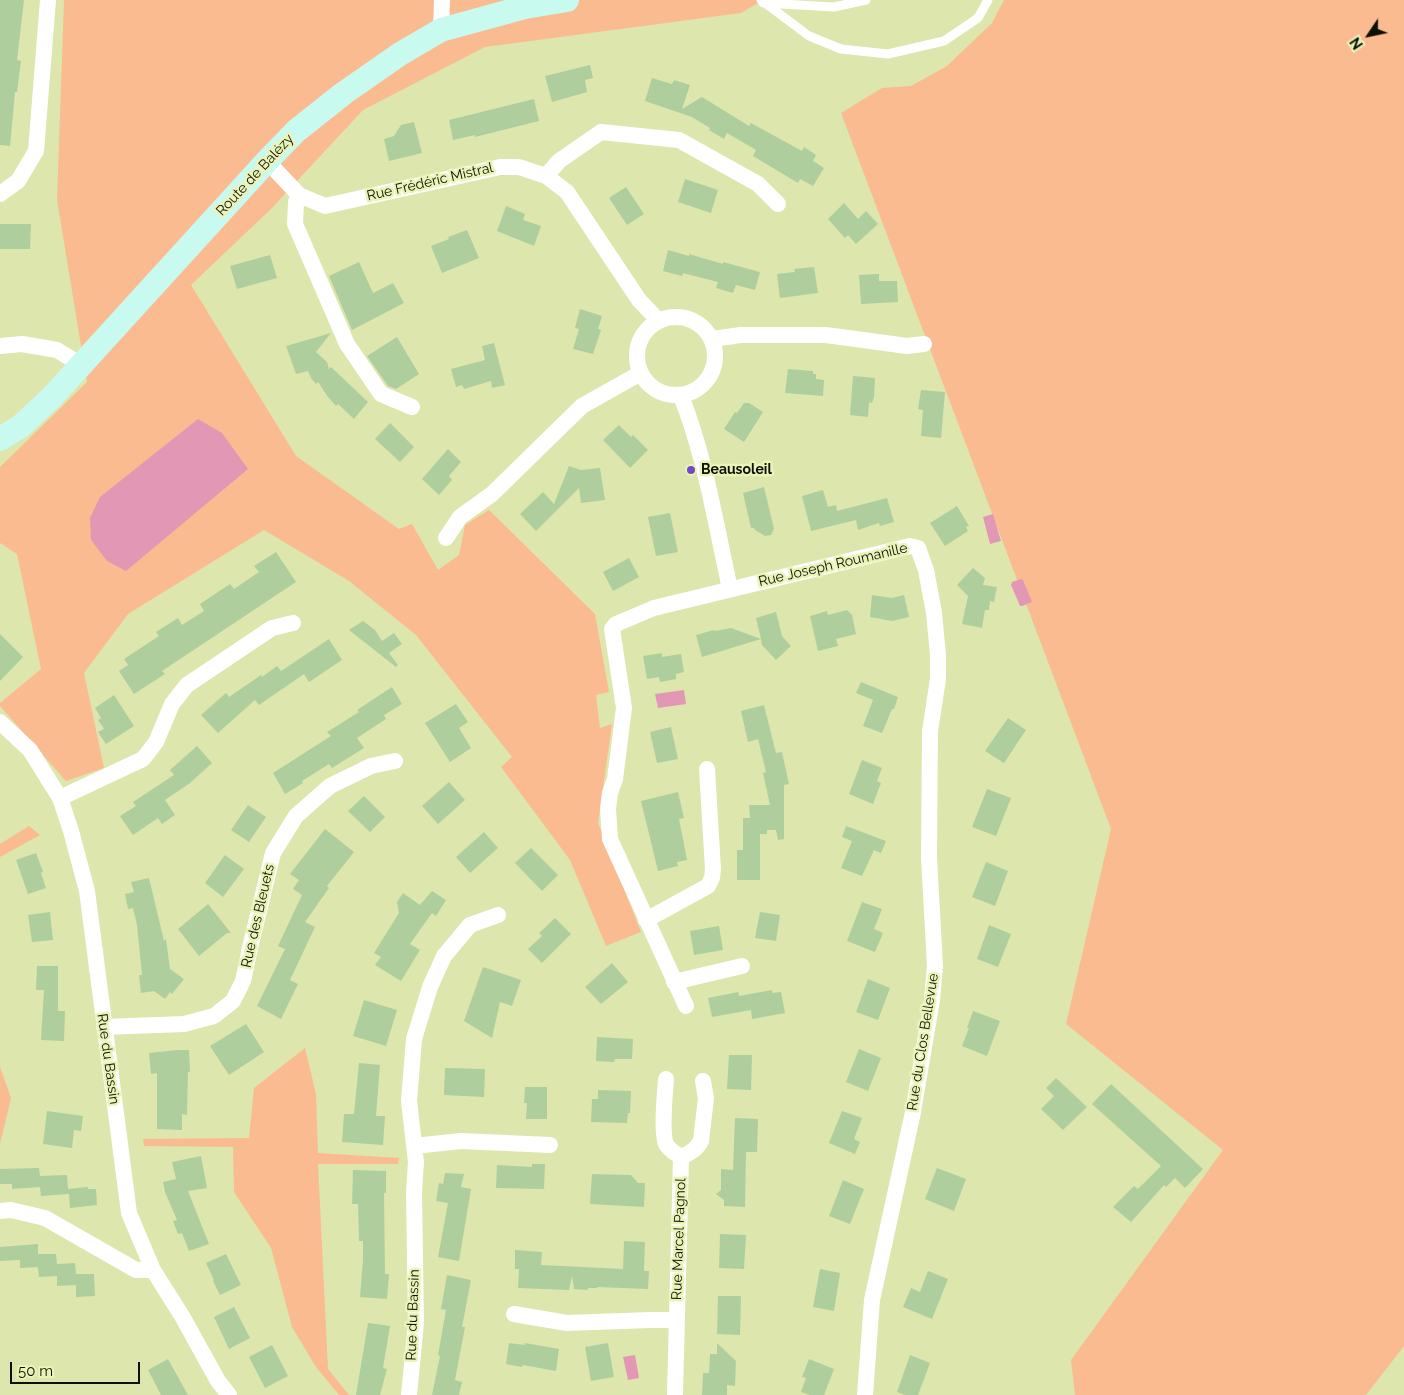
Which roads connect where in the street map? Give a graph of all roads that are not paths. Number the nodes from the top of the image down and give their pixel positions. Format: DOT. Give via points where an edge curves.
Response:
graph roads {
  1 [pos="48,0"];
  2 [pos="442,0"];
  3 [pos="567,0"];
  4 [pos="866,0"];
  5 [pos="988,0"];
  6 [pos="762,1"];
  7 [pos="441,30"];
  8 [pos="267,160"];
  9 [pos="546,176"];
  10 [pos="0,194"];
  11 [pos="299,195"];
  12 [pos="778,204"];
  13 [pos="658,320"];
  14 [pos="712,339"];
  15 [pos="924,344"];
  16 [pos="0,346"];
  17 [pos="81,366"];
  18 [pos="639,374"];
  19 [pos="682,396"];
  20 [pos="412,407"];
  21 [pos="0,439"];
  22 [pos="446,538"];
  23 [pos="730,589"];
  24 [pos="294,623"];
  25 [pos="938,655"];
  26 [pos="0,722"];
  27 [pos="396,761"];
  28 [pos="707,769"];
  29 [pos="60,798"];
  30 [pos="498,915"];
  31 [pos="646,920"];
  32 [pos="742,966"];
  33 [pos="674,982"];
  34 [pos="686,1006"];
  35 [pos="104,1027"];
  36 [pos="666,1079"];
  37 [pos="703,1081"];
  38 [pos="550,1145"];
  39 [pos="414,1146"];
  40 [pos="681,1157"];
  41 [pos="0,1211"];
  42 [pos="153,1270"];
  43 [pos="514,1314"];
  44 [pos="676,1320"];
  45 [pos="229,1395"];
  46 [pos="409,1395"];
  47 [pos="675,1395"];
  48 [pos="864,1395"];
  1 -- 10 [label="street" via="36,151 18,181"];
  2 -- 7 [label="street"];
  3 -- 7 [label="main road, Route de Balézy" via="525,7"];
  4 -- 6 [label="lane" via="834,7"];
  5 -- 6 [label="lane" via="978,18 944,41 888,54 841,48 809,36"];
  7 -- 8 [label="main road, Route de Balézy" via="344,93 296,131"];
  8 -- 11 [label="street, Rue Frédéric Mistral"];
  8 -- 17 [label="main road, Route de Balézy"];
  9 -- 11 [label="street, Rue Frédéric Mistral" via="500,166 325,206"];
  9 -- 12 [label="street" via="559,161 601,132 679,140 758,184"];
  9 -- 13 [label="street, Rue Frédéric Mistral" via="567,192 639,300"];
  11 -- 20 [label="street" via="295,224 346,344 381,394"];
  13 -- 14 [label="street" via="678,316 698,323"];
  13 -- 18 [label="street" via="642,334 635,353"];
  14 -- 15 [label="street" via="741,335 826,335 906,346"];
  14 -- 19 [label="street" via="716,357 711,375 698,389"];
  16 -- 17 [label="street" via="22,344 57,350"];
  17 -- 21 [label="main road, Route de Balézy" via="21,426"];
  18 -- 19 [label="street" via="657,392"];
  18 -- 22 [label="street" via="582,406 492,494 460,516"];
  19 -- 23 [label="street" via="704,472"];
  23 -- 25 [label="street, Rue Joseph Roumanille" via="910,546 918,548 926,570"];
  23 -- 31 [label="street, Rue Joseph Roumanille" via="654,608 616,624 612,629 624,708 608,810 610,839"];
  24 -- 29 [label="street" via="272,628 186,685 172,704 156,742 143,759"];
  25 -- 48 [label="street, Rue du Clos Bellevue" via="930,731 929,858 935,966 932,1000 872,1300"];
  26 -- 29 [label="street, Rue du Bassin" via="30,750"];
  27 -- 35 [label="street, Rue des Bleuets" via="371,766 330,786 296,816 273,853 243,981 233,1000 214,1016 184,1024"];
  28 -- 31 [label="street" via="712,878 708,886"];
  29 -- 35 [label="street, Rue du Bassin" via="87,891"];
  30 -- 39 [label="street, Rue du Bassin" via="470,925 444,956 430,987 414,1039 409,1101"];
  31 -- 33 [label="street, Rue Joseph Roumanille"];
  32 -- 33 [label="street"];
  33 -- 34 [label="street, Rue Joseph Roumanille"];
  35 -- 42 [label="street, Rue du Bassin" via="129,1213"];
  36 -- 40 [label="street" via="664,1134 670,1150"];
  37 -- 40 [label="street" via="706,1098 701,1141 692,1152"];
  38 -- 39 [label="street" via="461,1141"];
  39 -- 46 [label="street, Rue du Bassin" via="416,1323"];
  40 -- 44 [label="street, Rue Marcel Pagnol"];
  41 -- 42 [label="street" via="11,1210 45,1218 136,1270"];
  42 -- 45 [label="street, Rue du Bassin" via="218,1382"];
  43 -- 44 [label="street, Rue Marcel Pagnol" via="567,1323"];
  44 -- 47 [label="street, Rue Marcel Pagnol"];
}
